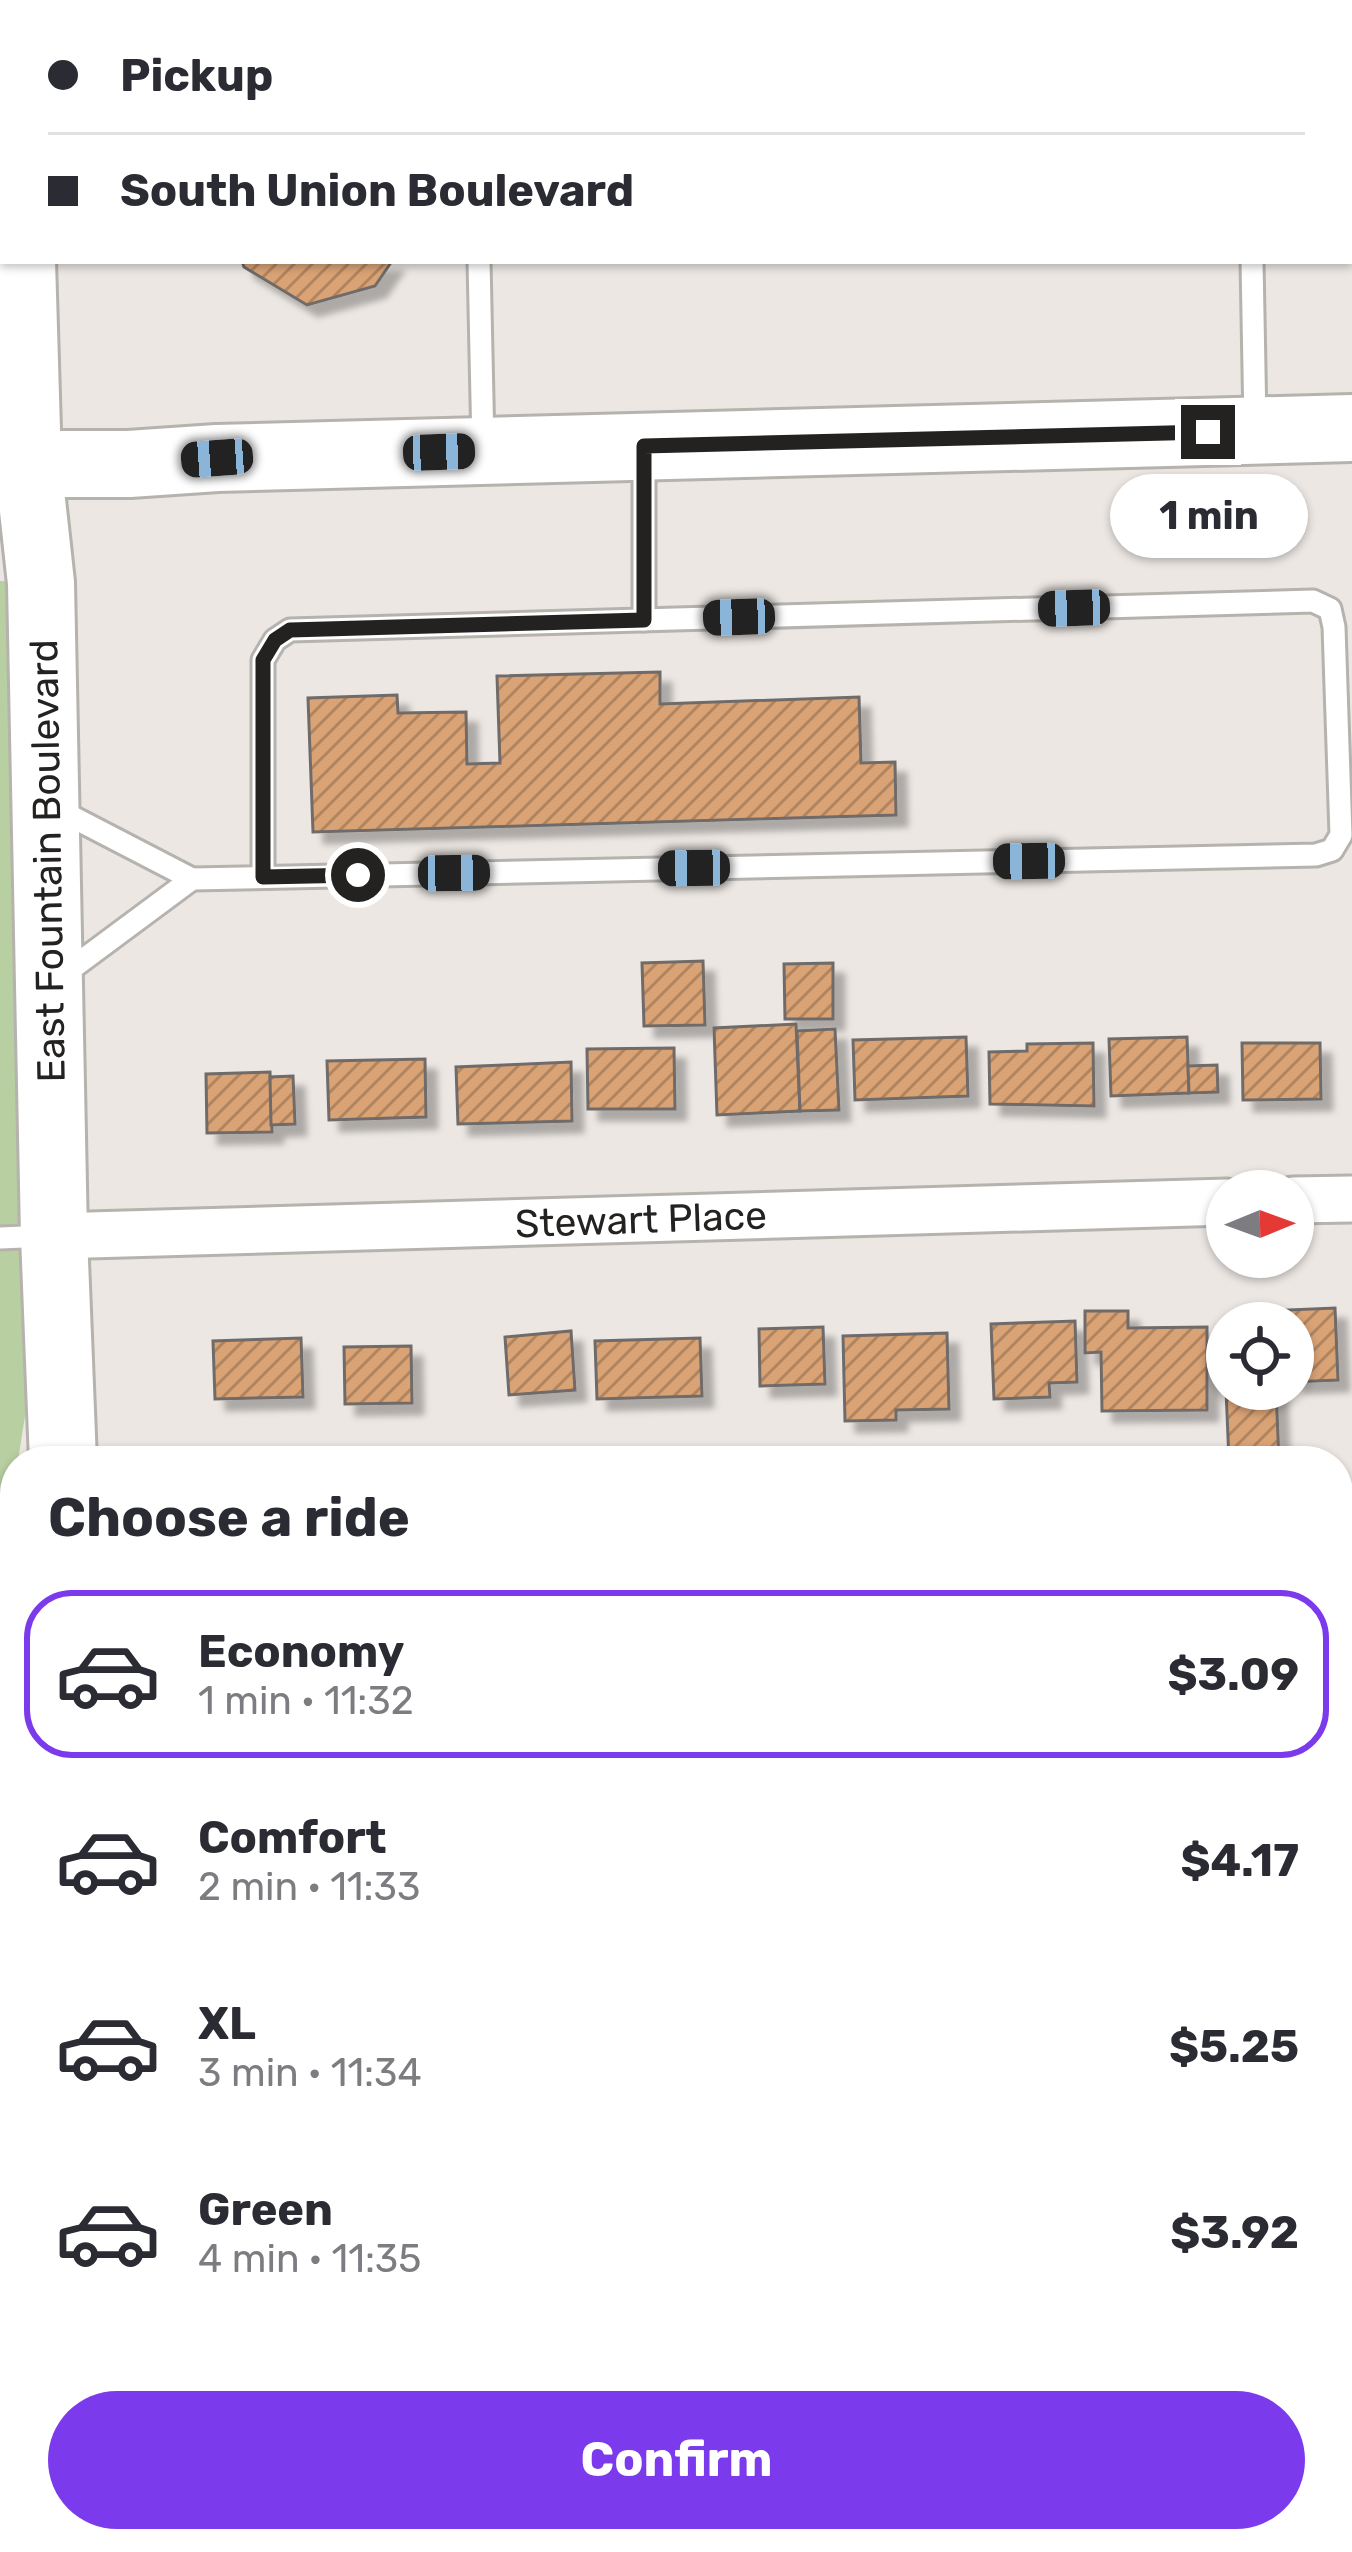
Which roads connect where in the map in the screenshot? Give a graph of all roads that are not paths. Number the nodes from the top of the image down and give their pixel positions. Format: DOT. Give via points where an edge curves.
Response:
graph roads {
  1 [pos="22,264"];
  2 [pos="479,264"];
  3 [pos="1252,264"];
  4 [pos="1352,428"];
  5 [pos="1255,430"];
  6 [pos="644,446"];
  7 [pos="483,451"];
  8 [pos="14,464"];
  9 [pos="644,620"];
  10 [pos="46,803"];
  11 [pos="263,877"];
  12 [pos="192,879"];
  13 [pos="50,984"];
  14 [pos="1352,1199"];
  15 [pos="1314,1200"];
  16 [pos="1206,1203"];
  17 [pos="27,1237"];
  18 [pos="61,1446"];
  1 -- 8 [label="main road, East Fountain Boulevard"];
  2 -- 7 [label="lane"];
  3 -- 5 [label="lane"];
  4 -- 5 [label="main road"];
  5 -- 6 [label="main road"];
  6 -- 7 [label="main road"];
  6 -- 9 [label="lane"];
  7 -- 8 [label="main road"];
  8 -- 10 [label="main road, East Fountain Boulevard" via="41,583"];
  9 -- 11 [label="lane" via="290,630 275,640 263,660"];
  9 -- 11 [label="lane" via="1313,601 1330,609 1334,628 1341,836 1316,855"];
  10 -- 12 [label="lane"];
  10 -- 13 [label="main road, East Fountain Boulevard"];
  11 -- 12 [label="lane"];
  12 -- 13 [label="lane"];
  13 -- 17 [label="main road, East Fountain Boulevard"];
  14 -- 15 [label="street"];
  16 -- 17 [label="street, Stewart Place"];
  17 -- 18 [label="main road, East Fountain Boulevard"];
}
